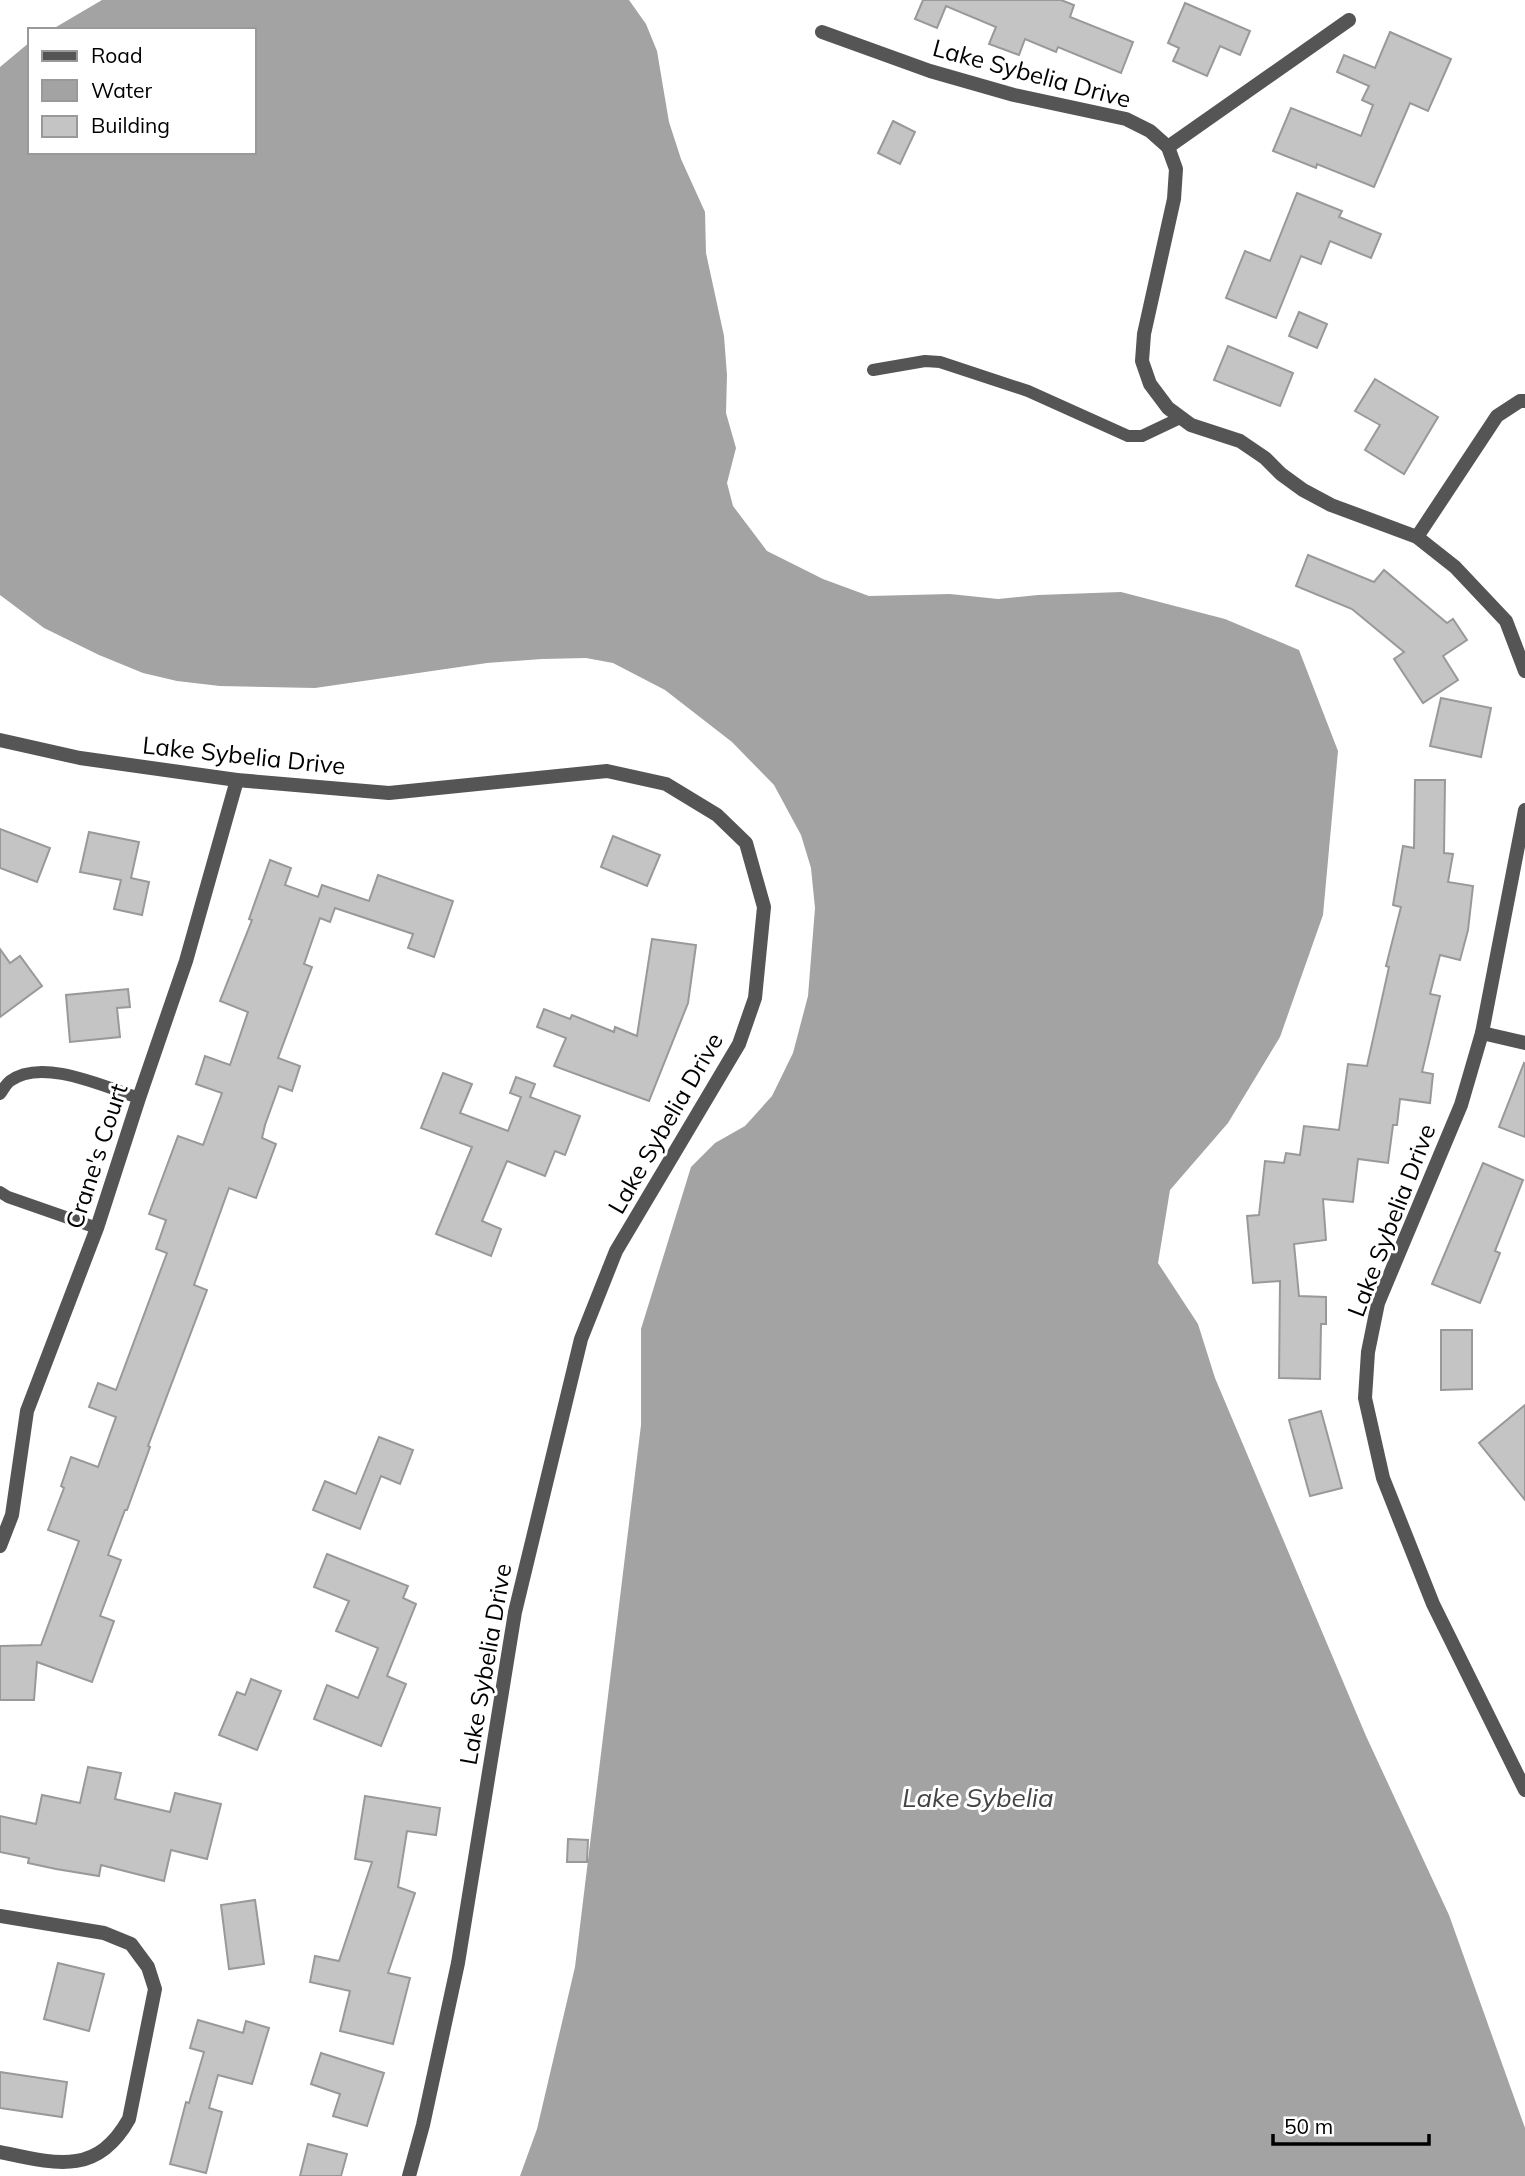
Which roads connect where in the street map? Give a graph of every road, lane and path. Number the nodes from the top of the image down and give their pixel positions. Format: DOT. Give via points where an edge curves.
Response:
graph roads {
  1 [pos="1349,20"];
  2 [pos="822,32"];
  3 [pos="1168,147"];
  4 [pos="873,370"];
  5 [pos="1525,401"];
  6 [pos="1180,418"];
  7 [pos="1417,537"];
  8 [pos="1525,671"];
  9 [pos="0,740"];
  10 [pos="237,780"];
  11 [pos="1525,810"];
  12 [pos="1482,1033"];
  13 [pos="1525,1043"];
  14 [pos="0,1094"];
  15 [pos="139,1097"];
  16 [pos="0,1192"];
  17 [pos="97,1228"];
  18 [pos="0,1546"];
  19 [pos="1525,1790"];
  20 [pos="0,1916"];
  21 [pos="0,2152"];
  22 [pos="409,2176"];
  1 -- 3 [label="street"];
  2 -- 3 [label="street, Lake Sybelia Drive" via="930,71 1126,120 1150,131"];
  3 -- 6 [label="street" via="1176,169 1174,199 1142,361 1150,384"];
  4 -- 6 [label="lane" via="925,360 940,362 1028,391 1128,436 1142,436"];
  5 -- 7 [label="street" via="1497,416"];
  6 -- 7 [label="street" via="1240,441 1331,505"];
  7 -- 8 [label="street" via="1455,567 1506,621"];
  9 -- 10 [label="street, Lake Sybelia Drive" via="80,758"];
  10 -- 15 [label="street, Crane's Court" via="186,961"];
  10 -- 22 [label="street, Lake Sybelia Drive" via="389,793 607,771 666,784 717,815 746,843 764,907 755,998 739,1044 616,1251 581,1339 514,1612 458,1963"];
  11 -- 12 [label="street, Lake Sybelia Drive"];
  12 -- 13 [label="street"];
  12 -- 19 [label="street, Lake Sybelia Drive" via="1461,1105 1378,1303 1365,1398 1382,1478 1433,1604"];
  14 -- 15 [label="lane" via="25,1074 52,1071"];
  15 -- 17 [label="street, Crane's Court"];
  16 -- 17 [label="lane"];
  17 -- 18 [label="street, Crane's Court" via="27,1412 12,1515"];
  20 -- 21 [label="street" via="104,1933 131,1944 148,1966 155,1989 129,2119 120,2137 91,2162 56,2164"];
}
